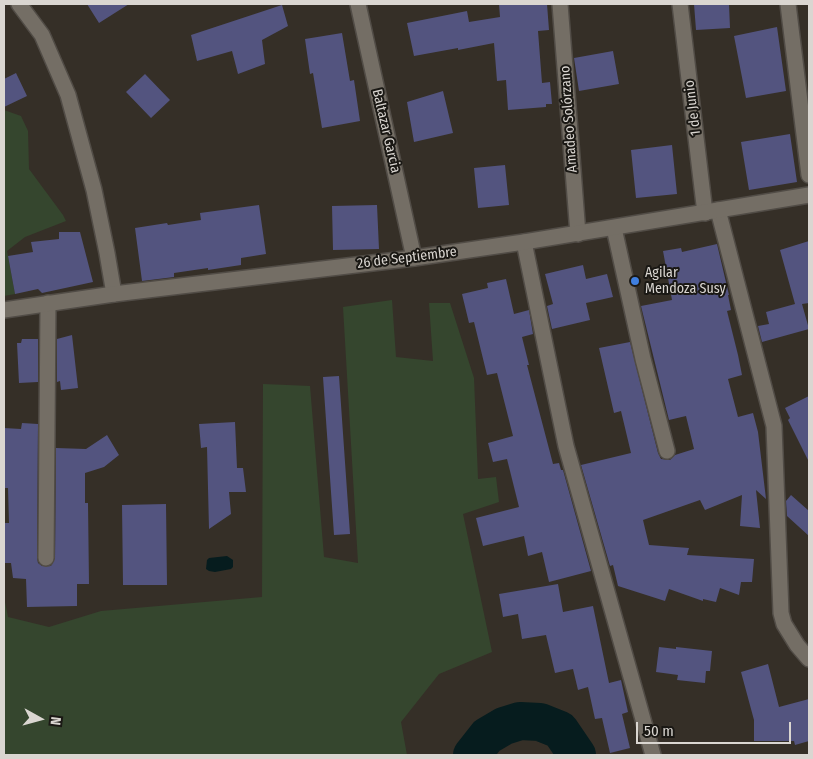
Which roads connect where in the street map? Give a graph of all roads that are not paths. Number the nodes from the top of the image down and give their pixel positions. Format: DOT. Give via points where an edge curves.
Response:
graph roads {
  1 [pos="19,4"];
  2 [pos="358,4"];
  3 [pos="560,4"];
  4 [pos="680,4"];
  5 [pos="788,4"];
  6 [pos="809,175"];
  7 [pos="809,195"];
  8 [pos="711,212"];
  9 [pos="614,228"];
  10 [pos="578,234"];
  11 [pos="524,242"];
  12 [pos="414,258"];
  13 [pos="114,294"];
  14 [pos="48,303"];
  15 [pos="4,310"];
  16 [pos="667,451"];
  17 [pos="46,558"];
  18 [pos="809,659"];
  19 [pos="653,755"];
  1 -- 13 [label="street" via="42,35 68,95 94,190"];
  2 -- 12 [label="street, Baltazar Garcia"];
  3 -- 10 [label="street, Amadeo Solórzano"];
  4 -- 8 [label="street, 1 de Junio"];
  5 -- 6 [label="street"];
  7 -- 8 [label="street, 26 de Septiembre"];
  8 -- 9 [label="street, 26 de Septiembre"];
  8 -- 18 [label="street, 1 de Junio" via="774,426 781,613 784,624"];
  9 -- 10 [label="street, 26 de Septiembre"];
  9 -- 16 [label="street"];
  10 -- 11 [label="street, 26 de Septiembre"];
  11 -- 12 [label="street, 26 de Septiembre"];
  11 -- 19 [label="street" via="566,446"];
  12 -- 13 [label="street, 26 de Septiembre"];
  13 -- 14 [label="street, 26 de Septiembre"];
  14 -- 15 [label="street, 26 de Septiembre"];
  14 -- 17 [label="street"];
}
